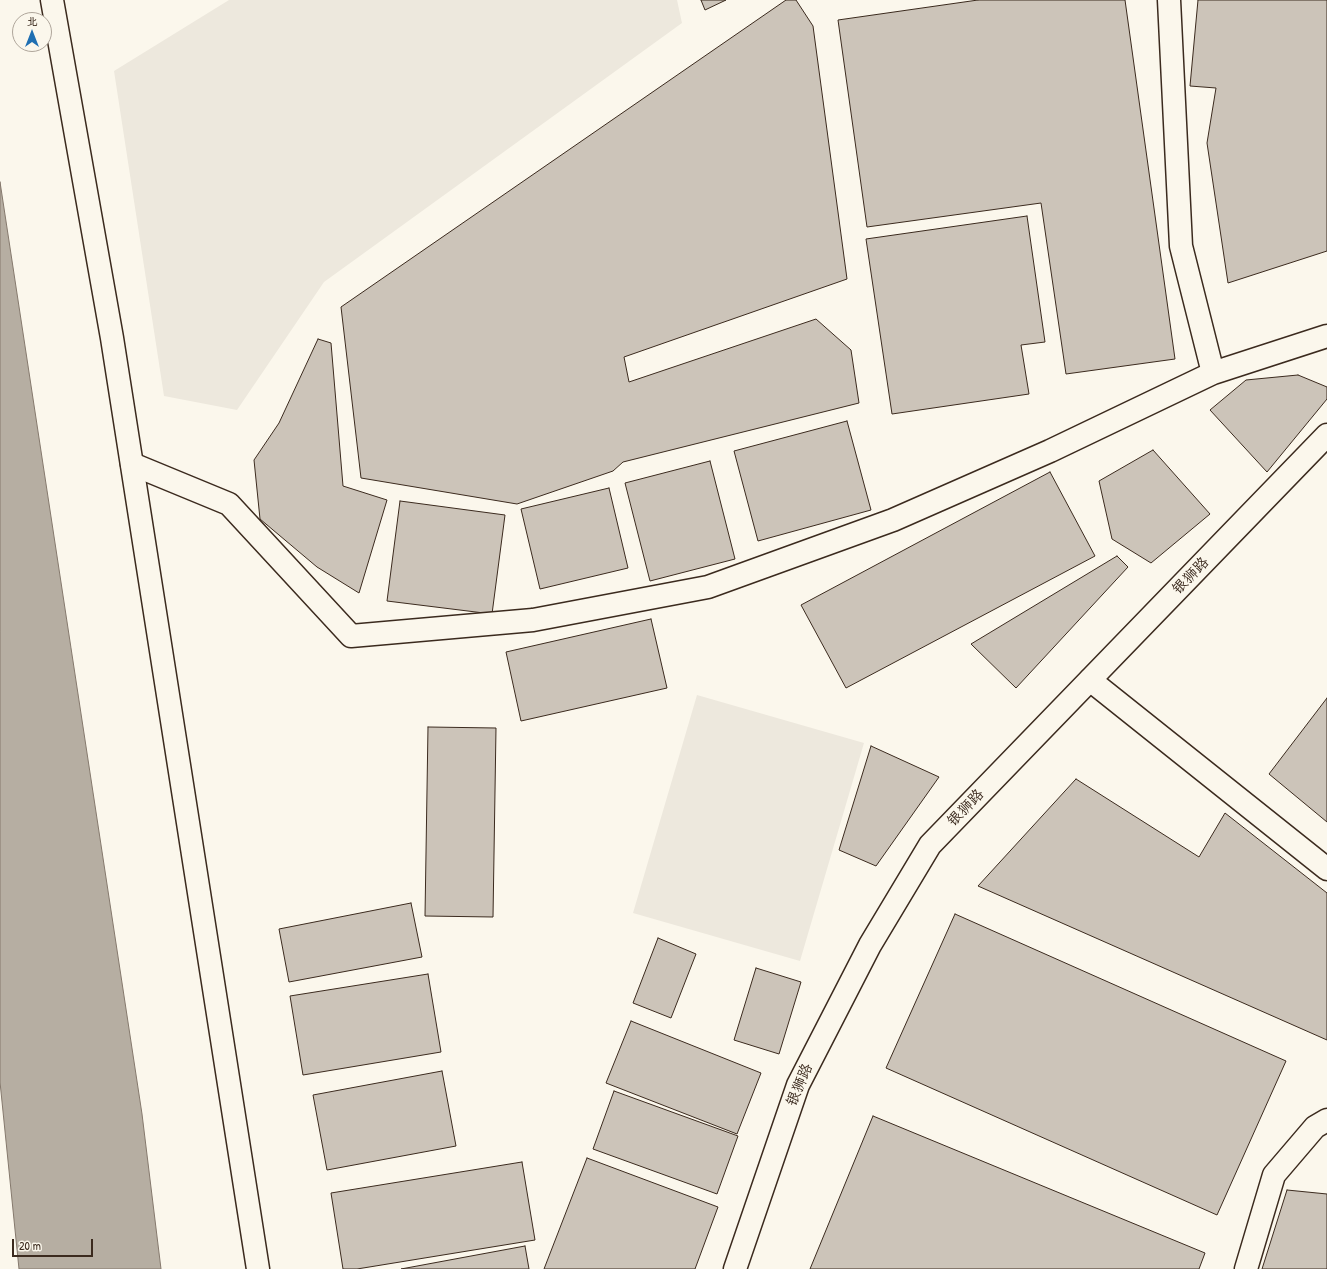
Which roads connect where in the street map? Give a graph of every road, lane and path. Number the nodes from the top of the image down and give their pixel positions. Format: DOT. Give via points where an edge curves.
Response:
graph roads {
  1 [pos="52,0"];
  2 [pos="1169,0"];
  3 [pos="1327,336"];
  4 [pos="1213,373"];
  5 [pos="1327,435"];
  6 [pos="132,464"];
  7 [pos="1090,680"];
  8 [pos="1327,869"];
  9 [pos="1327,1120"];
  10 [pos="258,1269"];
  11 [pos="735,1269"];
  12 [pos="1246,1269"];
  1 -- 6 [label="main road"];
  2 -- 4 [label="main road" via="1180,246"];
  3 -- 4 [label="main road"];
  4 -- 6 [label="main road" via="1050,451 893,520 708,587 533,620 366,635 351,636 229,504"];
  5 -- 7 [label="main road, 银狮路"];
  6 -- 10 [label="main road"];
  7 -- 8 [label="main road"];
  7 -- 11 [label="main road, 银狮路" via="930,845 870,945 798,1085"];
  9 -- 12 [label="main road" via="1315,1127 1274,1175"];
}
